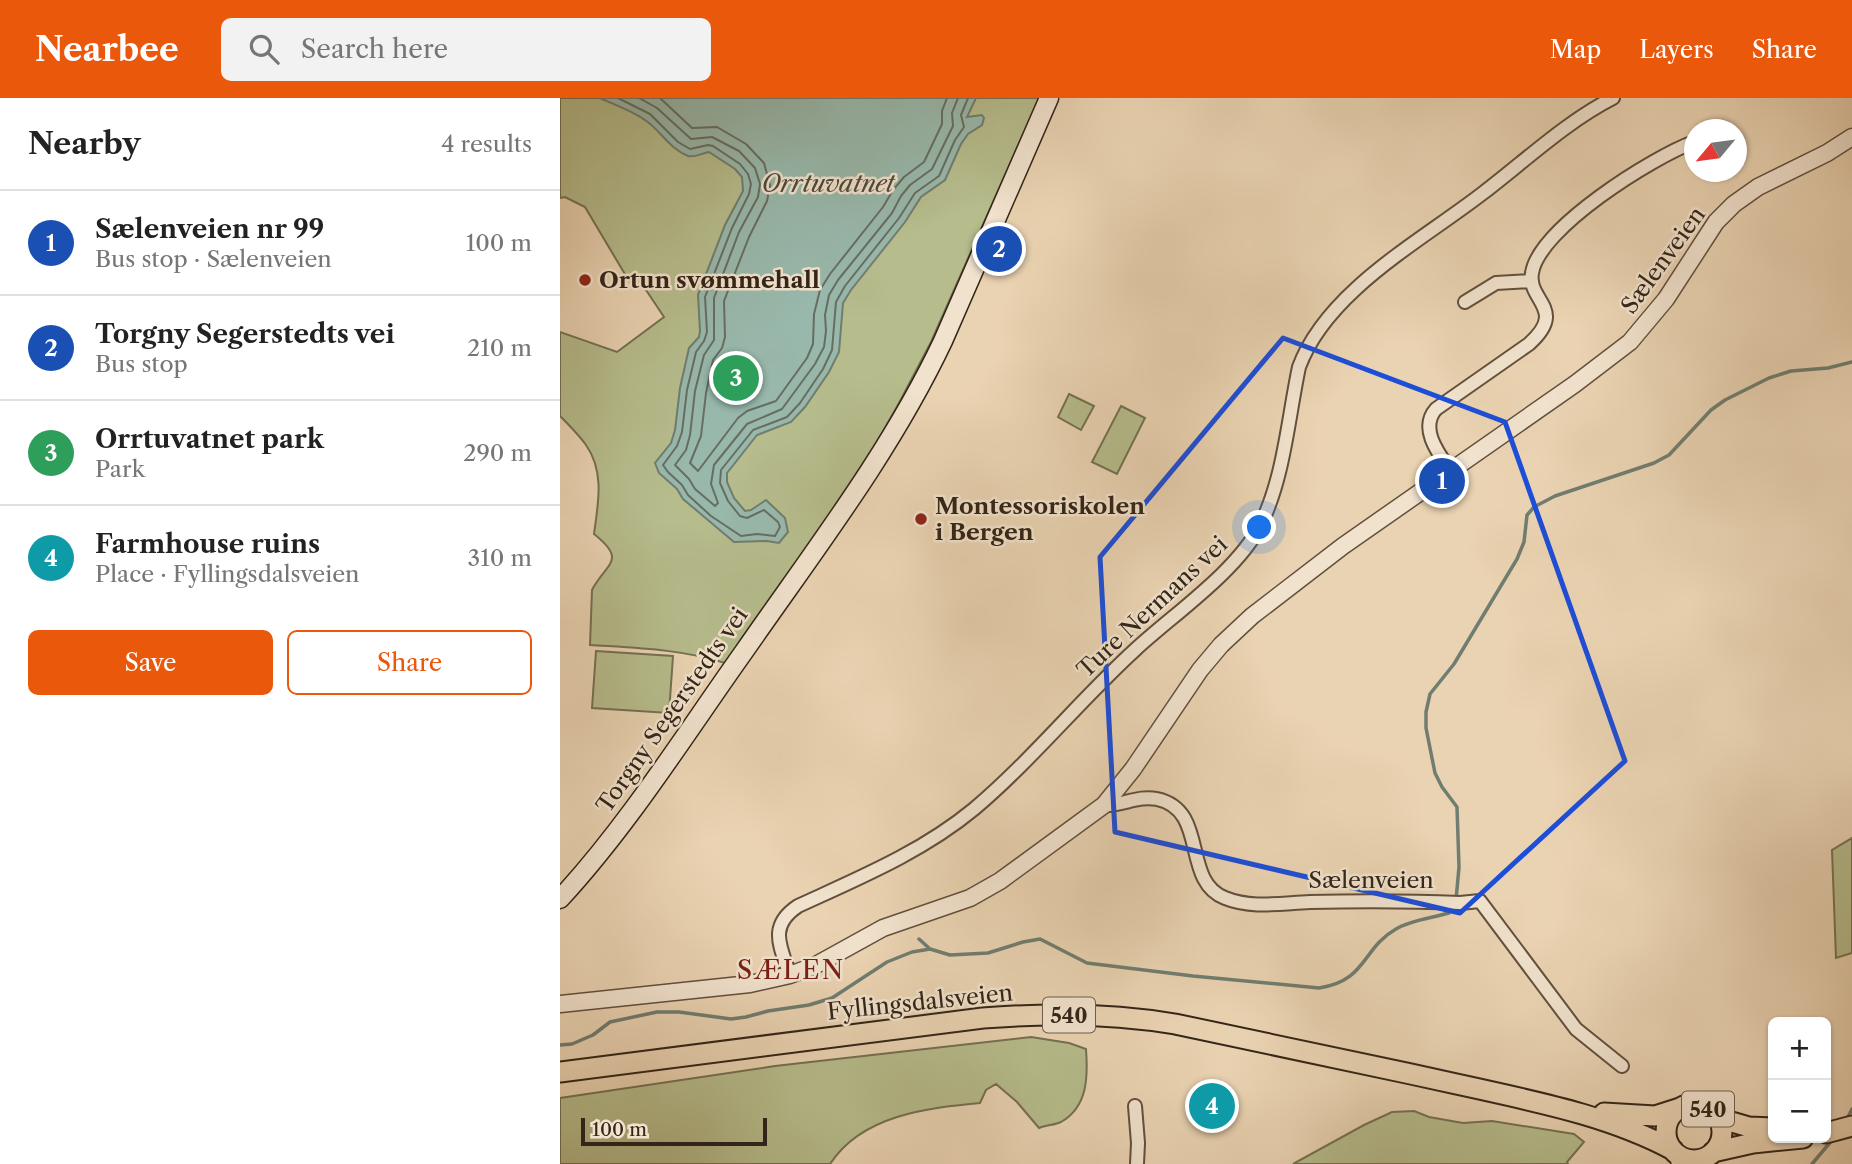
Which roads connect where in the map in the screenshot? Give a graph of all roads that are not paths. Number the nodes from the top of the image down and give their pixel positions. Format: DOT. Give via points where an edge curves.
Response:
graph roads {
  1 [pos="1049,98"];
  2 [pos="1613,98"];
  3 [pos="1852,137"];
  4 [pos="1684,146"];
  5 [pos="1532,281"];
  6 [pos="1465,302"];
  7 [pos="1450,470"];
  8 [pos="1104,805"];
  9 [pos="560,899"];
  10 [pos="790,975"];
  11 [pos="560,1004"];
  12 [pos="1622,1066"];
  13 [pos="560,1072"];
  14 [pos="1135,1106"];
  15 [pos="1680,1108"];
  16 [pos="1571,1112"];
  17 [pos="1718,1118"];
  18 [pos="1831,1123"];
  19 [pos="1852,1124"];
  20 [pos="1768,1128"];
  21 [pos="1831,1131"];
  22 [pos="1768,1142"];
  23 [pos="1678,1156"];
  24 [pos="1709,1158"];
  25 [pos="1137,1164"];
  1 -- 9 [label="main road, Torgny Segerstedts vei" via="943,341 897,426 621,827"];
  2 -- 10 [label="street, Ture Nermans vei" via="1377,272 1335,310 1316,333 1299,367 1278,475 1248,546 1106,677 972,811 893,862 785,914 779,941"];
  3 -- 7 [label="street, Sælenveien" via="1734,204 1630,342"];
  4 -- 5 [label="street" via="1590,204 1544,247 1535,260"];
  5 -- 6 [label="street" via="1496,283"];
  5 -- 7 [label="street" via="1544,307 1542,333 1430,415 1433,445"];
  7 -- 8 [label="street, Sælenveien" via="1283,590 1221,645"];
  8 -- 10 [label="street, Sælenveien" via="985,890 883,928"];
  8 -- 12 [label="street, Sælenveien" via="1154,798 1176,807 1190,829 1206,885 1236,902 1480,901 1576,1029"];
  10 -- 11 [label="street, Sælenveien" via="750,984"];
  13 -- 16 [label="main road, Fyllingsdalsveien / 540" via="983,1018 1100,1015 1175,1024"];
  14 -- 25 [label="street"];
  15 -- 16 [label="main road, Fyllingsdalsveien / 540" via="1655,1116"];
  15 -- 17 [label="main road, 540" via="1697,1104"];
  15 -- 23 [label="main road, 540" via="1666,1128"];
  16 -- 23 [label="main road, Fyllingsdalsveien / 540" via="1639,1132"];
  17 -- 20 [label="main road, 540"];
  17 -- 24 [label="main road, 540" via="1721,1135"];
  18 -- 19 [label="main road"];
  19 -- 21 [label="main road"];
  22 -- 24 [label="main road, 540"];
  23 -- 24 [label="main road, 540"];
}
